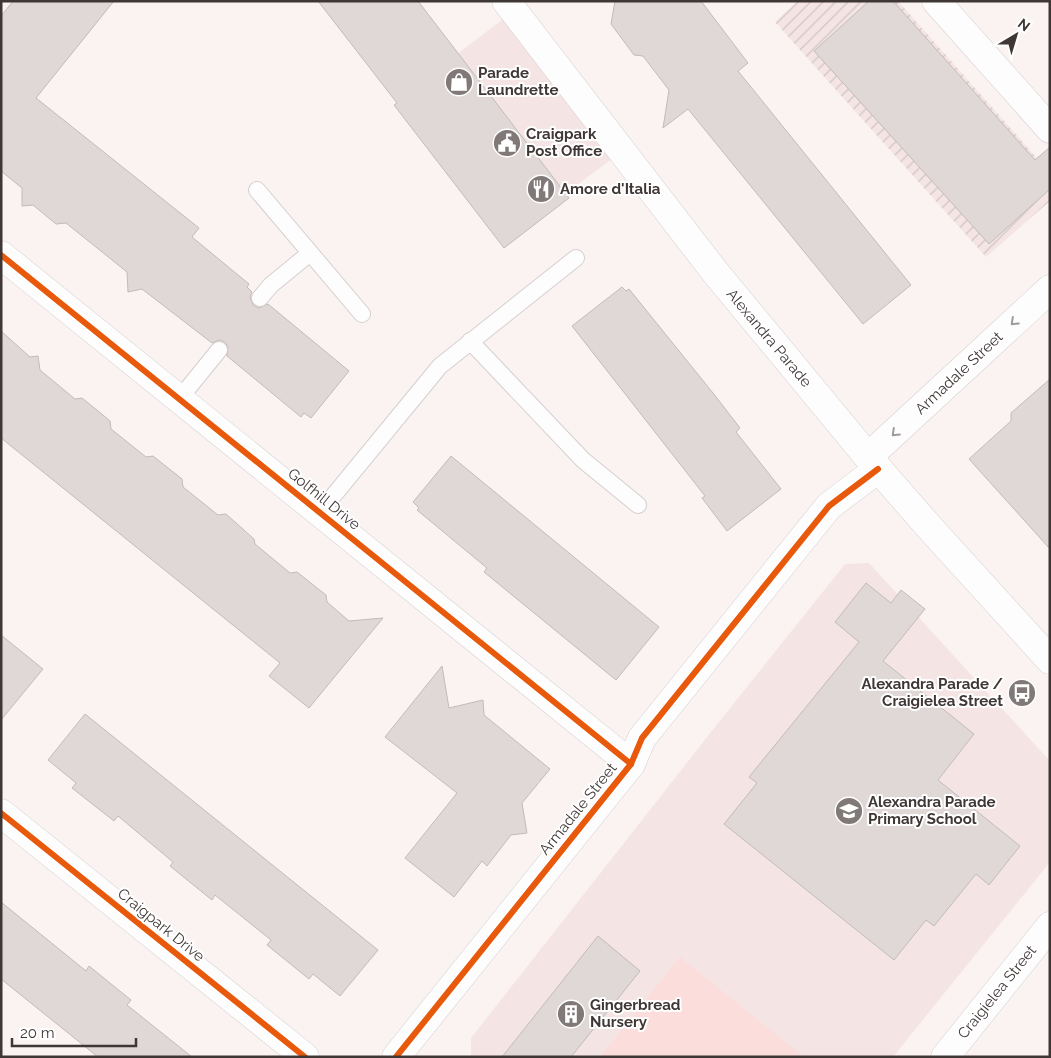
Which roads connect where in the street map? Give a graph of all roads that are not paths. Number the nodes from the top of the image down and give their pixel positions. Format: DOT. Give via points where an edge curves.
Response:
graph roads {
  1 [pos="506,1"];
  2 [pos="936,1"];
  3 [pos="1050,129"];
  4 [pos="257,190"];
  5 [pos="310,252"];
  6 [pos="1,255"];
  7 [pos="576,258"];
  8 [pos="1050,289"];
  9 [pos="260,298"];
  10 [pos="362,314"];
  11 [pos="470,341"];
  12 [pos="219,350"];
  13 [pos="180,398"];
  14 [pos="873,463"];
  15 [pos="638,505"];
  16 [pos="320,512"];
  17 [pos="1050,660"];
  18 [pos="631,764"];
  19 [pos="1,813"];
  20 [pos="1050,926"];
  21 [pos="305,1057"];
  22 [pos="396,1057"];
  23 [pos="945,1057"];
  1 -- 14 [label="street, Alexandra Parade" via="715,272"];
  2 -- 3 [label="street"];
  4 -- 5 [label="lane"];
  5 -- 9 [label="lane"];
  5 -- 10 [label="lane"];
  6 -- 13 [label="street, Golfhill Drive"];
  7 -- 11 [label="lane"];
  8 -- 14 [label="street, Armadale Street, one-way"];
  11 -- 15 [label="lane" via="583,460"];
  11 -- 16 [label="lane" via="440,366"];
  12 -- 13 [label="lane"];
  13 -- 16 [label="street, Golfhill Drive"];
  14 -- 17 [label="street, Alexandra Parade"];
  14 -- 18 [label="street, Armadale Street" via="829,506 642,738"];
  16 -- 18 [label="street, Golfhill Drive"];
  18 -- 22 [label="street, Armadale Street"];
  19 -- 21 [label="street, Craigpark Drive"];
  20 -- 23 [label="street, Craigielea Street"];
}
